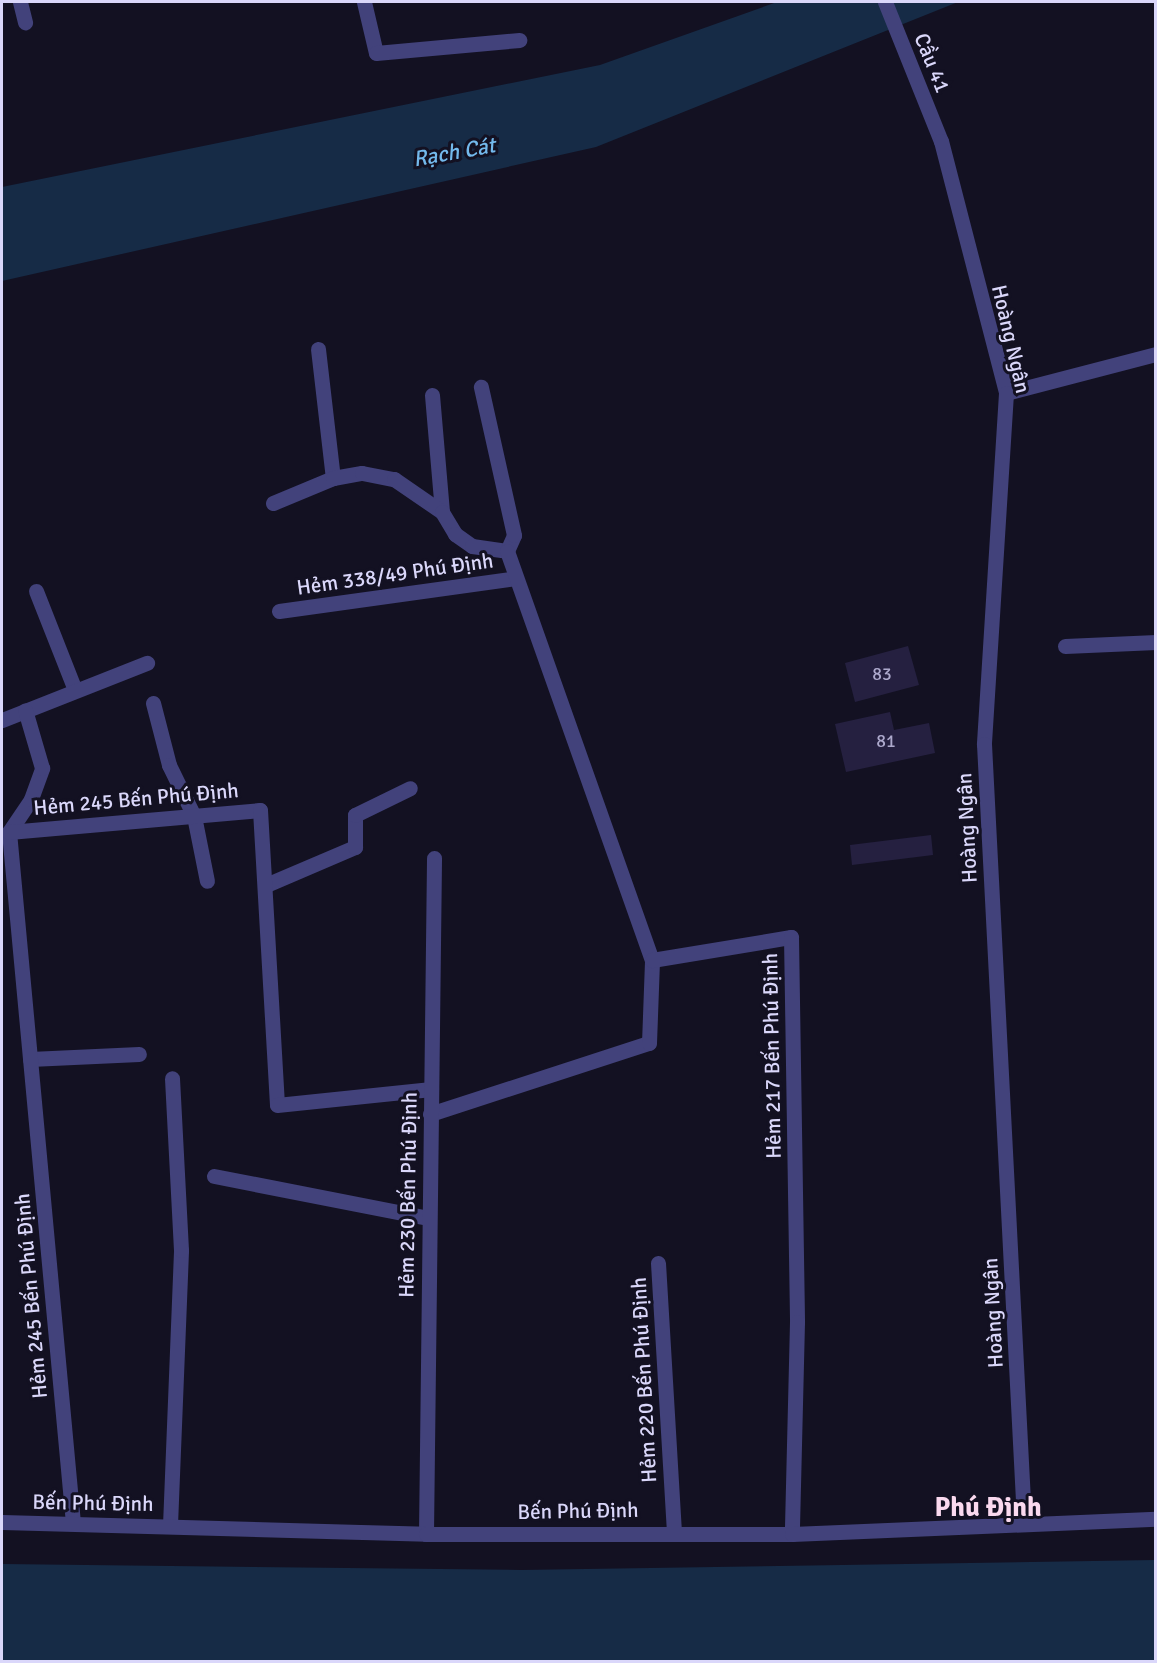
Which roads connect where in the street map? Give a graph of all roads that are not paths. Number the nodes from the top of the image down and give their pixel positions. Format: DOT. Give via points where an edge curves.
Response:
graph roads {
  1 [pos="20,2"];
  2 [pos="364,2"];
  3 [pos="885,2"];
  4 [pos="25,22"];
  5 [pos="519,40"];
  6 [pos="941,141"];
  7 [pos="318,349"];
  8 [pos="1155,354"];
  9 [pos="481,387"];
  10 [pos="1006,393"];
  11 [pos="432,395"];
  12 [pos="333,478"];
  13 [pos="273,503"];
  14 [pos="442,512"];
  15 [pos="507,550"];
  16 [pos="516,578"];
  17 [pos="36,591"];
  18 [pos="279,611"];
  19 [pos="1155,642"];
  20 [pos="1065,646"];
  21 [pos="147,663"];
  22 [pos="75,690"];
  23 [pos="153,704"];
  24 [pos="25,710"];
  25 [pos="2,720"];
  26 [pos="410,788"];
  27 [pos="194,816"];
  28 [pos="9,832"];
  29 [pos="434,858"];
  30 [pos="207,881"];
  31 [pos="266,885"];
  32 [pos="652,960"];
  33 [pos="139,1054"];
  34 [pos="30,1059"];
  35 [pos="172,1078"];
  36 [pos="431,1089"];
  37 [pos="430,1114"];
  38 [pos="214,1176"];
  39 [pos="429,1218"];
  40 [pos="658,1263"];
  41 [pos="1155,1519"];
  42 [pos="1024,1520"];
  43 [pos="2,1522"];
  44 [pos="73,1523"];
  45 [pos="170,1525"];
  46 [pos="674,1531"];
  47 [pos="426,1534"];
  48 [pos="792,1534"];
  1 -- 4 [label="street"];
  2 -- 5 [label="street" via="376,52"];
  3 -- 6 [label="street, Cầu 41"];
  6 -- 10 [label="street, Hoàng Ngân"];
  7 -- 12 [label="street"];
  8 -- 10 [label="street"];
  9 -- 15 [label="street" via="514,535"];
  10 -- 42 [label="street, Hoàng Ngân" via="984,744"];
  11 -- 14 [label="street"];
  12 -- 13 [label="street"];
  12 -- 14 [label="street" via="362,473 394,479"];
  14 -- 15 [label="street" via="455,534 472,546"];
  15 -- 16 [label="street"];
  16 -- 18 [label="street, Hẻm 338/49 Phú Định"];
  16 -- 32 [label="street"];
  17 -- 22 [label="street"];
  19 -- 20 [label="street"];
  21 -- 22 [label="street"];
  22 -- 24 [label="street"];
  23 -- 27 [label="street" via="169,765"];
  24 -- 25 [label="street"];
  24 -- 28 [label="street" via="42,768 31,799"];
  26 -- 31 [label="street" via="355,816 355,847"];
  27 -- 28 [label="street, Hẻm 245 Bến Phú Định"];
  27 -- 30 [label="street"];
  27 -- 31 [label="street, Hẻm 245 Bến Phú Định" via="260,810"];
  28 -- 34 [label="street, Hẻm 245 Bến Phú Định"];
  29 -- 36 [label="street, Hẻm 230 Bến Phú Định"];
  31 -- 36 [label="street, Hẻm 245 Bến Phú Định" via="277,1105"];
  32 -- 37 [label="street" via="649,1043"];
  32 -- 48 [label="street, Hẻm 217 Bến Phú Định" via="791,937 797,1322"];
  33 -- 34 [label="street"];
  34 -- 44 [label="street, Hẻm 245 Bến Phú Định"];
  35 -- 45 [label="street" via="181,1250"];
  36 -- 37 [label="street, Hẻm 230 Bến Phú Định"];
  37 -- 39 [label="street, Hẻm 230 Bến Phú Định"];
  38 -- 39 [label="street"];
  39 -- 47 [label="street, Hẻm 230 Bến Phú Định"];
  40 -- 46 [label="street, Hẻm 220 Bến Phú Định"];
  41 -- 42 [label="street, Bến Phú Định"];
  42 -- 48 [label="street, Bến Phú Định"];
  43 -- 44 [label="street, Bến Phú Định"];
  44 -- 45 [label="street, Bến Phú Định"];
  45 -- 47 [label="street, Bến Phú Định"];
  46 -- 47 [label="street, Bến Phú Định"];
  46 -- 48 [label="street, Bến Phú Định"];
}
